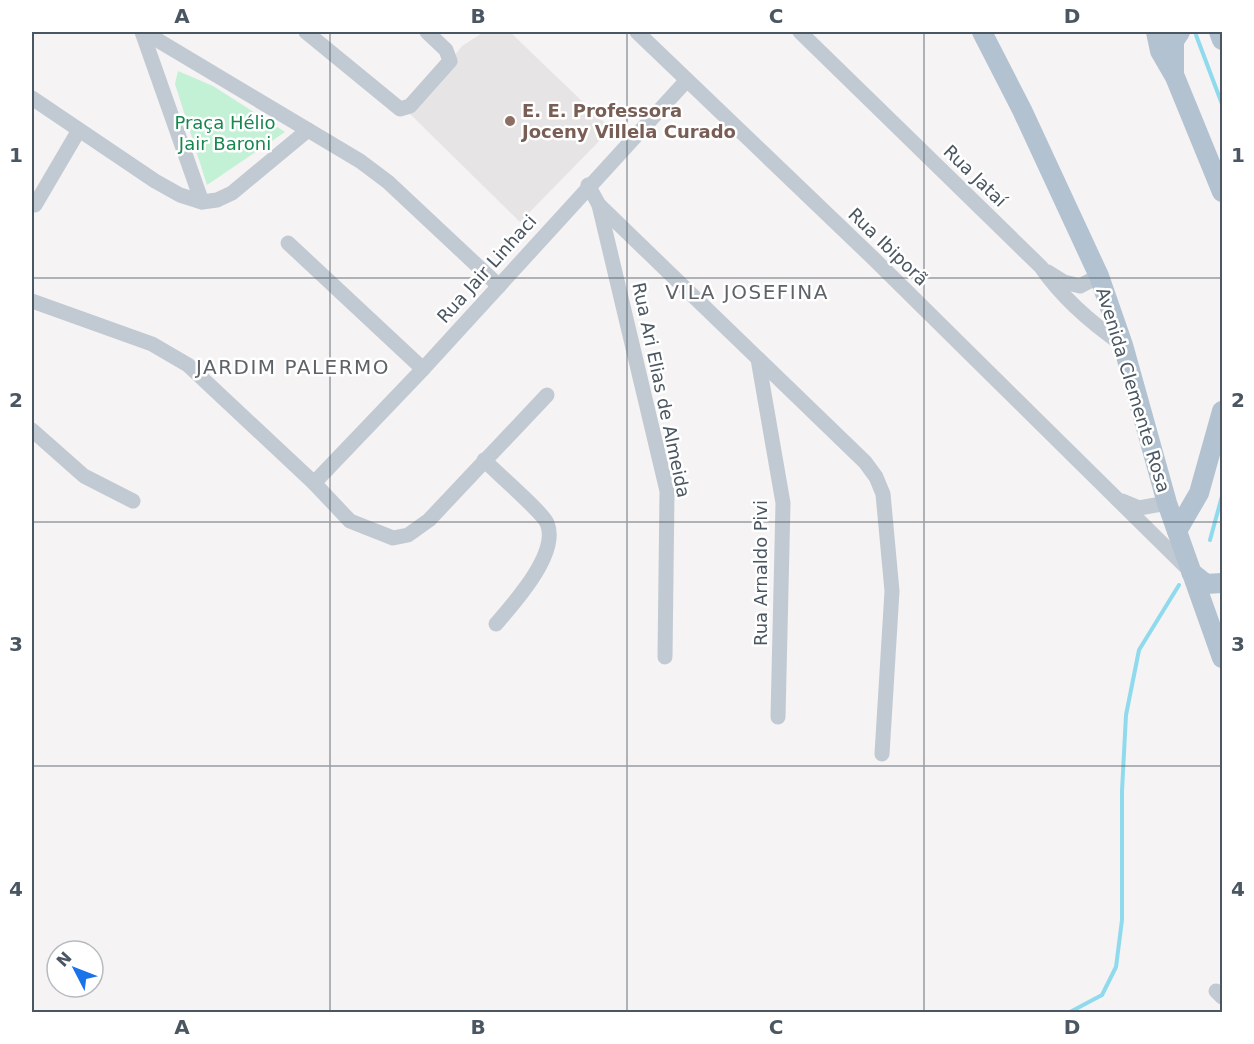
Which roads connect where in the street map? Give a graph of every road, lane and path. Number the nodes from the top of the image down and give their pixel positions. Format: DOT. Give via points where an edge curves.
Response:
graph roads {
  1 [pos="143,32"];
  2 [pos="306,32"];
  3 [pos="427,32"];
  4 [pos="800,32"];
  5 [pos="982,32"];
  6 [pos="1156,32"];
  7 [pos="1180,32"];
  8 [pos="1219,32"];
  9 [pos="644,34"];
  10 [pos="1222,40"];
  11 [pos="1175,77"];
  12 [pos="687,80"];
  13 [pos="33,100"];
  14 [pos="79,130"];
  15 [pos="308,130"];
  16 [pos="588,185"];
  17 [pos="1222,192"];
  18 [pos="202,202"];
  19 [pos="35,205"];
  20 [pos="599,205"];
  21 [pos="288,243"];
  22 [pos="1041,267"];
  23 [pos="1099,276"];
  24 [pos="499,286"];
  25 [pos="32,301"];
  26 [pos="1123,345"];
  27 [pos="758,359"];
  28 [pos="423,369"];
  29 [pos="547,394"];
  30 [pos="1222,411"];
  31 [pos="32,429"];
  32 [pos="484,460"];
  33 [pos="314,483"];
  34 [pos="1109,493"];
  35 [pos="133,501"];
  36 [pos="1167,503"];
  37 [pos="1177,531"];
  38 [pos="1191,572"];
  39 [pos="1222,583"];
  40 [pos="1222,620"];
  41 [pos="496,624"];
  42 [pos="1219,649"];
  43 [pos="665,657"];
  44 [pos="778,717"];
  45 [pos="882,754"];
  1 -- 15 [label="street"];
  1 -- 18 [label="street"];
  2 -- 3 [label="street" via="395,107 406,109 450,61 446,50"];
  4 -- 22 [label="street, Rua Jataí"];
  5 -- 23 [label="main road, Avenida Clemente Rosa"];
  6 -- 11 [label="main road" via="1160,51"];
  7 -- 11 [label="main road" via="1174,41"];
  8 -- 10 [label="main road"];
  9 -- 12 [label="street, Rua Ibiporã"];
  11 -- 17 [label="main road"];
  12 -- 16 [label="street, Rua Jair Linhaci"];
  12 -- 34 [label="street, Rua Ibiporã"];
  13 -- 14 [label="street"];
  14 -- 18 [label="street" via="155,182"];
  14 -- 19 [label="street"];
  15 -- 18 [label="street" via="232,193"];
  15 -- 24 [label="street" via="388,182"];
  16 -- 20 [label="street"];
  16 -- 24 [label="street, Rua Jair Linhaci"];
  20 -- 27 [label="street"];
  20 -- 43 [label="street, Rua Ari Elias de Almeida" via="667,491"];
  21 -- 28 [label="street"];
  22 -- 23 [label="street" via="1064,282 1080,286"];
  22 -- 26 [label="street, Rua Jataí" via="1056,289"];
  23 -- 26 [label="main road, Avenida Clemente Rosa"];
  24 -- 28 [label="street, Rua Jair Linhaci"];
  25 -- 33 [label="street" via="170,353 188,365"];
  26 -- 36 [label="main road, Avenida Clemente Rosa"];
  27 -- 44 [label="street, Rua Arnaldo Pivi" via="783,503"];
  27 -- 45 [label="street" via="865,462 883,494 892,591"];
  28 -- 33 [label="street, Rua Jair Linhaci"];
  29 -- 32 [label="street"];
  30 -- 37 [label="main road" via="1199,493"];
  31 -- 35 [label="street" via="84,476"];
  32 -- 33 [label="street" via="429,520 408,535 393,538 350,521"];
  32 -- 41 [label="street" via="546,523 549,541 531,582"];
  34 -- 36 [label="street, Rua Ibiporã" via="1139,507"];
  34 -- 38 [label="street, Rua Ibiporã"];
  36 -- 37 [label="main road, Avenida Clemente Rosa"];
  37 -- 38 [label="main road, Avenida Clemente Rosa"];
  38 -- 39 [label="main road" via="1206,584"];
  38 -- 42 [label="main road, Avenida Clemente Rosa"];
  40 -- 42 [label="main road"];
}
